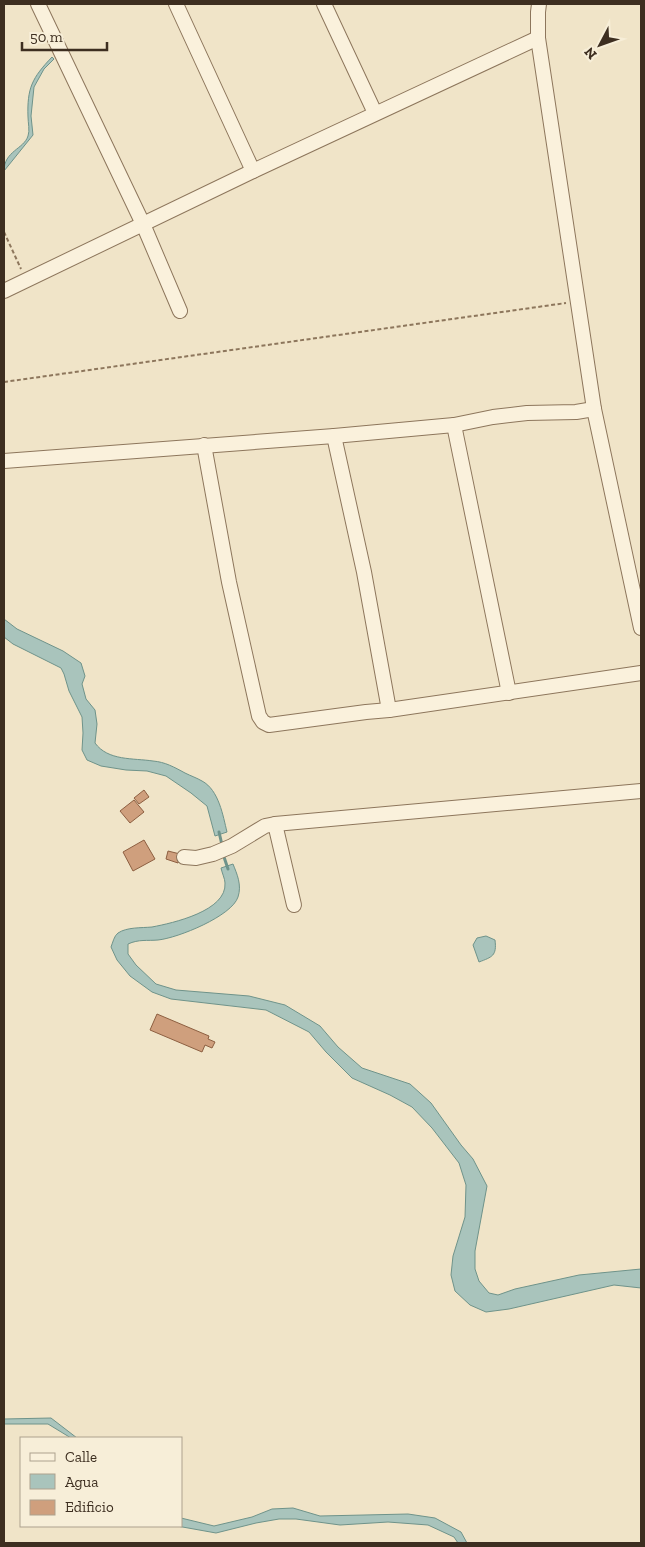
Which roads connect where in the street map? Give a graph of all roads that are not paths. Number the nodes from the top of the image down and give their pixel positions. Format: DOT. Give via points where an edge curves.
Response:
graph roads {
  1 [pos="38,4"];
  2 [pos="176,4"];
  3 [pos="324,4"];
  4 [pos="539,4"];
  5 [pos="538,38"];
  6 [pos="376,114"];
  7 [pos="253,171"];
  8 [pos="143,224"];
  9 [pos="4,291"];
  10 [pos="180,312"];
  11 [pos="594,409"];
  12 [pos="454,424"];
  13 [pos="334,436"];
  14 [pos="204,445"];
  15 [pos="4,461"];
  16 [pos="641,628"];
  17 [pos="641,673"];
  18 [pos="509,693"];
  19 [pos="389,710"];
  20 [pos="641,791"];
  21 [pos="275,824"];
  22 [pos="184,857"];
  23 [pos="294,905"];
  1 -- 8 [label="street"];
  2 -- 7 [label="street"];
  3 -- 6 [label="street"];
  4 -- 5 [label="street"];
  5 -- 6 [label="street"];
  5 -- 11 [label="street"];
  6 -- 7 [label="street"];
  7 -- 8 [label="street"];
  8 -- 9 [label="street"];
  8 -- 10 [label="street"];
  11 -- 12 [label="street" via="527,413"];
  11 -- 16 [label="street"];
  12 -- 13 [label="street"];
  12 -- 18 [label="street"];
  13 -- 14 [label="street"];
  13 -- 19 [label="street" via="364,572"];
  14 -- 15 [label="street"];
  14 -- 19 [label="street" via="229,582 260,720 269,726"];
  17 -- 18 [label="street"];
  18 -- 19 [label="street"];
  20 -- 21 [label="street"];
  21 -- 22 [label="street" via="265,826 213,854"];
  21 -- 23 [label="street"];
}
